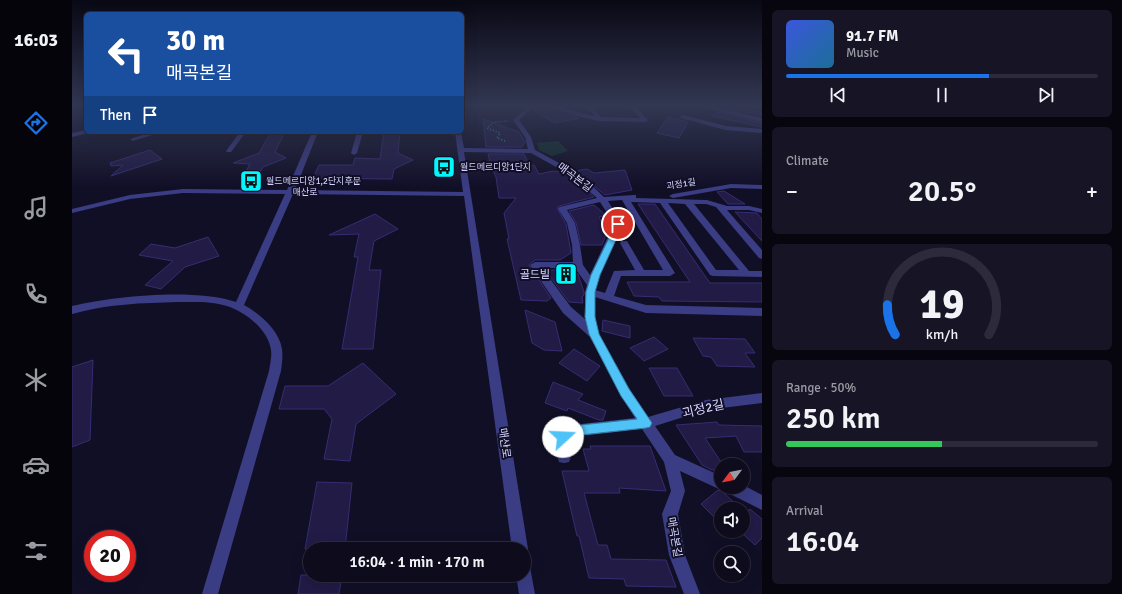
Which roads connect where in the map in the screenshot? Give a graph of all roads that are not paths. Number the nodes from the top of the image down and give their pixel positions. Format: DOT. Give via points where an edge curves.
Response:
graph roads {
  1 [pos="525,133"];
  2 [pos="152,134"];
  3 [pos="242,134"];
  4 [pos="314,134"];
  5 [pos="359,134"];
  6 [pos="458,134"];
  7 [pos="133,139"];
  8 [pos="462,150"];
  9 [pos="229,151"];
  10 [pos="532,151"];
  11 [pos="354,153"];
  12 [pos="762,187"];
  13 [pos="290,192"];
  14 [pos="467,194"];
  15 [pos="602,199"];
  16 [pos="662,201"];
  17 [pos="687,201"];
  18 [pos="718,205"];
  19 [pos="72,211"];
  20 [pos="762,211"];
  21 [pos="624,243"];
  22 [pos="762,256"];
  23 [pos="578,265"];
  24 [pos="641,273"];
  25 [pos="746,273"];
  26 [pos="762,274"];
  27 [pos="591,289"];
  28 [pos="609,298"];
  29 [pos="239,306"];
  30 [pos="72,310"];
  31 [pos="762,312"];
  32 [pos="594,334"];
  33 [pos="762,398"];
  34 [pos="558,422"];
  35 [pos="646,423"];
  36 [pos="581,430"];
  37 [pos="564,457"];
  38 [pos="670,460"];
  39 [pos="714,480"];
  40 [pos="745,494"];
  41 [pos="762,503"];
  42 [pos="519,542"];
  43 [pos="525,582"];
  44 [pos="210,594"];
  45 [pos="527,594"];
  46 [pos="692,594"];
  1 -- 10 [label="street"];
  2 -- 7 [label="street"];
  3 -- 9 [label="street"];
  4 -- 13 [label="street"];
  5 -- 11 [label="street"];
  6 -- 8 [label="street, 매산로"];
  8 -- 10 [label="street"];
  8 -- 14 [label="street, 매산로"];
  10 -- 15 [label="street, 매곡본길" via="578,177"];
  12 -- 15 [label="street, 괴정1길" via="731,186 666,197"];
  13 -- 14 [label="street, 매산로"];
  13 -- 19 [label="street, 매산로" via="156,193"];
  13 -- 29 [label="street"];
  14 -- 42 [label="street, 매산로"];
  15 -- 23 [label="street, 괴정1길" via="562,209 570,223"];
  15 -- 27 [label="street, 매곡본길" via="618,224"];
  16 -- 17 [label="street"];
  16 -- 24 [label="street" via="626,200 670,273"];
  16 -- 25 [label="street" via="713,273"];
  17 -- 18 [label="street"];
  17 -- 25 [label="street"];
  18 -- 20 [label="street"];
  18 -- 22 [label="street"];
  21 -- 24 [label="street"];
  23 -- 27 [label="street"];
  23 -- 32 [label="street" via="535,265 567,310"];
  24 -- 28 [label="street" via="617,273"];
  25 -- 26 [label="street"];
  27 -- 28 [label="street"];
  27 -- 32 [label="street, 매곡본길" via="590,317"];
  28 -- 31 [label="street" via="646,308"];
  29 -- 30 [label="street" via="210,299 130,300"];
  29 -- 44 [label="street" via="268,330 276,347 276,371"];
  32 -- 35 [label="street, 매곡본길" via="625,392"];
  33 -- 35 [label="street, 괴정2길" via="706,405"];
  34 -- 36 [label="street"];
  35 -- 36 [label="street, 괴정2길"];
  35 -- 38 [label="street, 매곡본길"];
  36 -- 37 [label="street" via="563,437"];
  38 -- 39 [label="street"];
  38 -- 46 [label="street, 매곡본길" via="678,491 670,514 677,556"];
  40 -- 41 [label="street"];
  43 -- 45 [label="street"];
}
